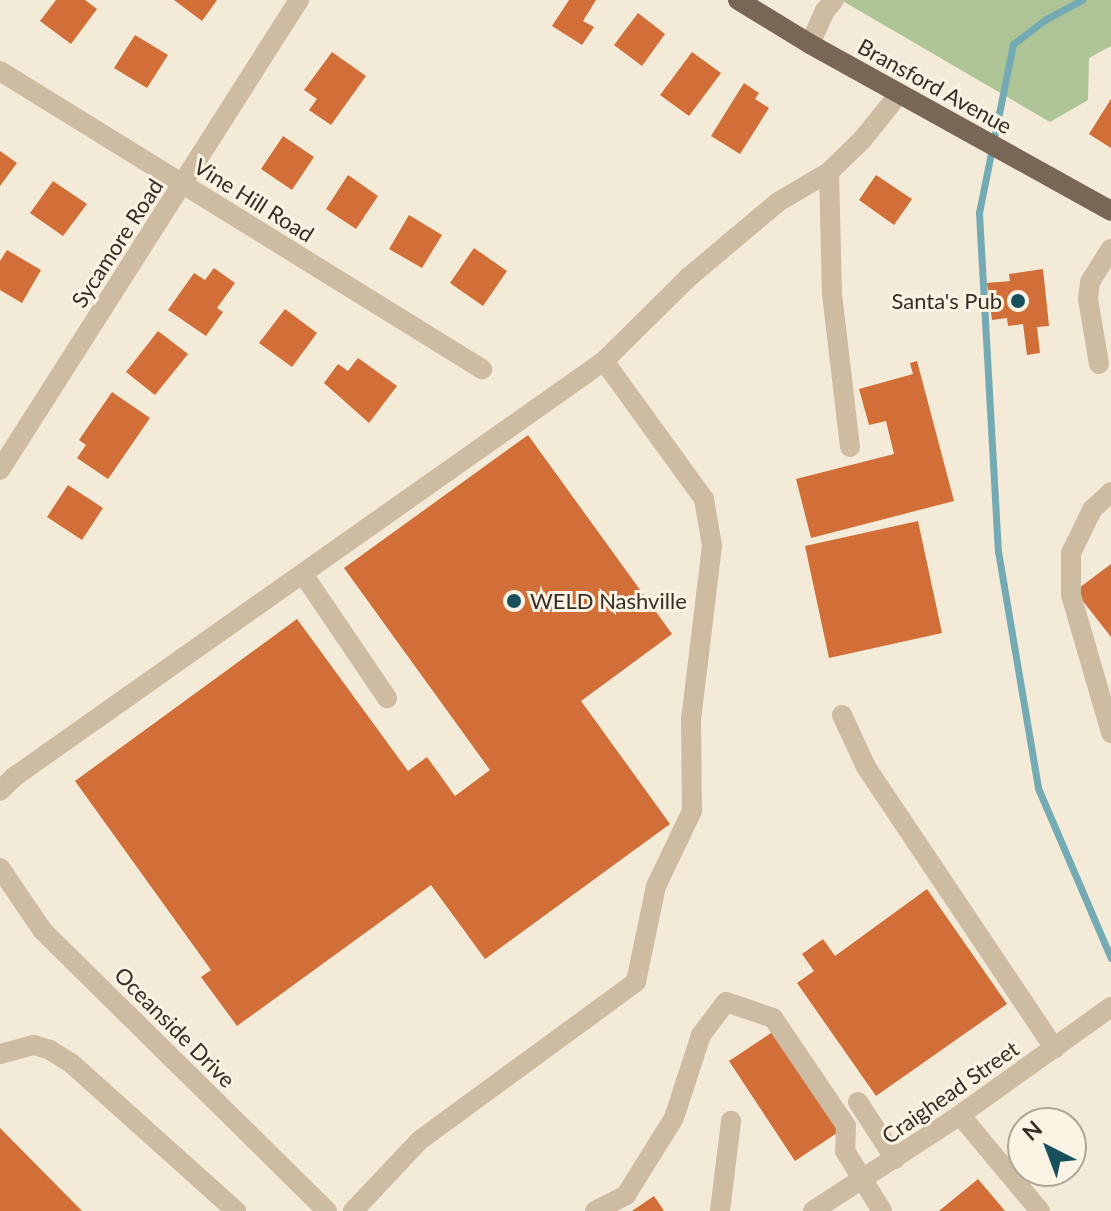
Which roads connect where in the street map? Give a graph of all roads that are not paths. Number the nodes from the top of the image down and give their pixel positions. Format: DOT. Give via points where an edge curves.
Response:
graph roads {
  1 [pos="299,0"];
  2 [pos="738,0"];
  3 [pos="834,0"];
  4 [pos="810,44"];
  5 [pos="0,71"];
  6 [pos="899,94"];
  7 [pos="829,172"];
  8 [pos="183,184"];
  9 [pos="1111,211"];
  10 [pos="1111,249"];
  11 [pos="604,361"];
  12 [pos="1099,364"];
  13 [pos="482,369"];
  14 [pos="850,447"];
  15 [pos="0,470"];
  16 [pos="1111,492"];
  17 [pos="303,574"];
  18 [pos="387,698"];
  19 [pos="842,715"];
  20 [pos="1111,733"];
  21 [pos="0,791"];
  22 [pos="0,868"];
  23 [pos="1111,1007"];
  24 [pos="1055,1049"];
  25 [pos="0,1054"];
  26 [pos="858,1102"];
  27 [pos="960,1115"];
  28 [pos="731,1121"];
  29 [pos="895,1159"];
  30 [pos="862,1181"];
  31 [pos="236,1211"];
  32 [pos="327,1211"];
  33 [pos="353,1211"];
  34 [pos="595,1211"];
  35 [pos="720,1211"];
  36 [pos="813,1211"];
  37 [pos="882,1211"];
  38 [pos="1040,1211"];
  1 -- 8 [label="street, Sycamore Road"];
  2 -- 4 [label="main road, Bransford Avenue"];
  3 -- 4 [label="street"];
  4 -- 6 [label="main road, Bransford Avenue"];
  5 -- 8 [label="street, Vine Hill Road"];
  6 -- 7 [label="street"];
  6 -- 9 [label="main road, Bransford Avenue"];
  7 -- 11 [label="street" via="778,202 689,277"];
  7 -- 14 [label="street" via="832,294"];
  8 -- 13 [label="street, Vine Hill Road"];
  8 -- 15 [label="street, Sycamore Road"];
  10 -- 12 [label="street" via="1090,282 1088,299"];
  11 -- 17 [label="street"];
  11 -- 33 [label="street" via="704,499 712,546 691,719 692,811 656,886 636,982 420,1140"];
  16 -- 20 [label="street" via="1092,510 1071,553 1071,595"];
  17 -- 18 [label="street"];
  17 -- 21 [label="street"];
  19 -- 24 [label="street" via="866,767"];
  22 -- 32 [label="street, Oceanside Drive" via="43,931"];
  23 -- 24 [label="street, Craighead Street"];
  24 -- 27 [label="street, Craighead Street"];
  25 -- 31 [label="street" via="34,1045 71,1063"];
  26 -- 29 [label="street"];
  27 -- 29 [label="street, Craighead Street"];
  27 -- 38 [label="street"];
  28 -- 35 [label="street"];
  29 -- 30 [label="street, Craighead Street"];
  30 -- 34 [label="street" via="845,1151 846,1126 773,1018 726,1002 701,1035 674,1118 626,1195"];
  30 -- 36 [label="street, Craighead Street"];
  30 -- 37 [label="street"];
}
